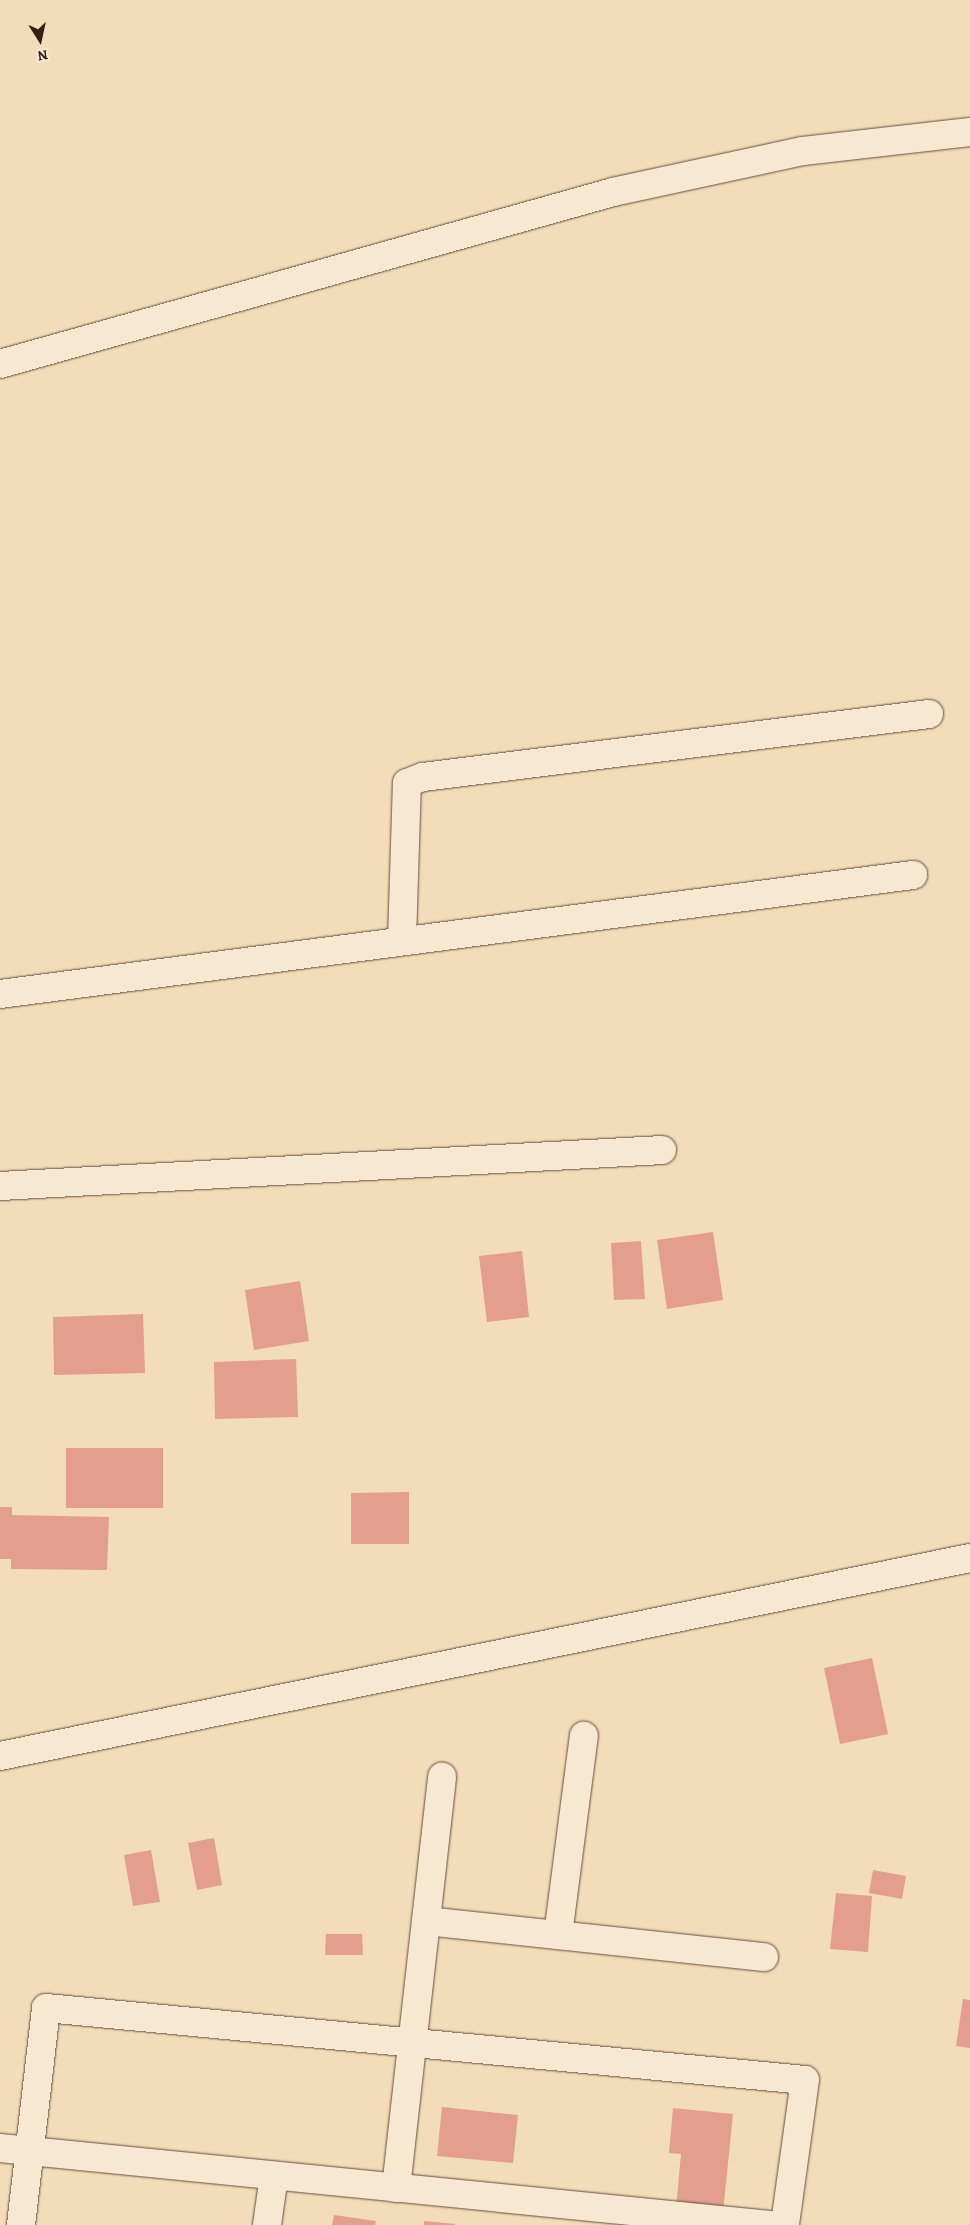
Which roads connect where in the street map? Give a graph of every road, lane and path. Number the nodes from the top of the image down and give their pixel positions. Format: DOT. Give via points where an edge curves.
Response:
graph roads {
  1 [pos="970,132"];
  2 [pos="0,364"];
  3 [pos="930,714"];
  4 [pos="914,875"];
  5 [pos="402,940"];
  6 [pos="0,994"];
  7 [pos="662,1150"];
  8 [pos="0,1186"];
  9 [pos="970,1558"];
  10 [pos="584,1736"];
  11 [pos="0,1756"];
  12 [pos="442,1777"];
  13 [pos="426,1921"];
  14 [pos="558,1935"];
  15 [pos="764,1957"];
  16 [pos="412,2044"];
  17 [pos="0,2148"];
  18 [pos="30,2153"];
  19 [pos="274,2176"];
  20 [pos="396,2188"];
  21 [pos="21,2225"];
  22 [pos="268,2225"];
  23 [pos="772,2225"];
  24 [pos="785,2225"];
  1 -- 2 [label="street" via="803,151 613,192"];
  3 -- 5 [label="street" via="423,777 407,783"];
  4 -- 5 [label="street"];
  5 -- 6 [label="street"];
  7 -- 8 [label="street"];
  9 -- 11 [label="street"];
  10 -- 14 [label="street"];
  12 -- 13 [label="street"];
  13 -- 14 [label="street"];
  13 -- 16 [label="street"];
  14 -- 15 [label="street"];
  16 -- 18 [label="street" via="46,2008"];
  16 -- 20 [label="street"];
  16 -- 24 [label="street" via="805,2080"];
  17 -- 18 [label="street"];
  18 -- 19 [label="street"];
  18 -- 21 [label="street"];
  19 -- 20 [label="street"];
  19 -- 22 [label="street"];
  20 -- 23 [label="street"];
}
